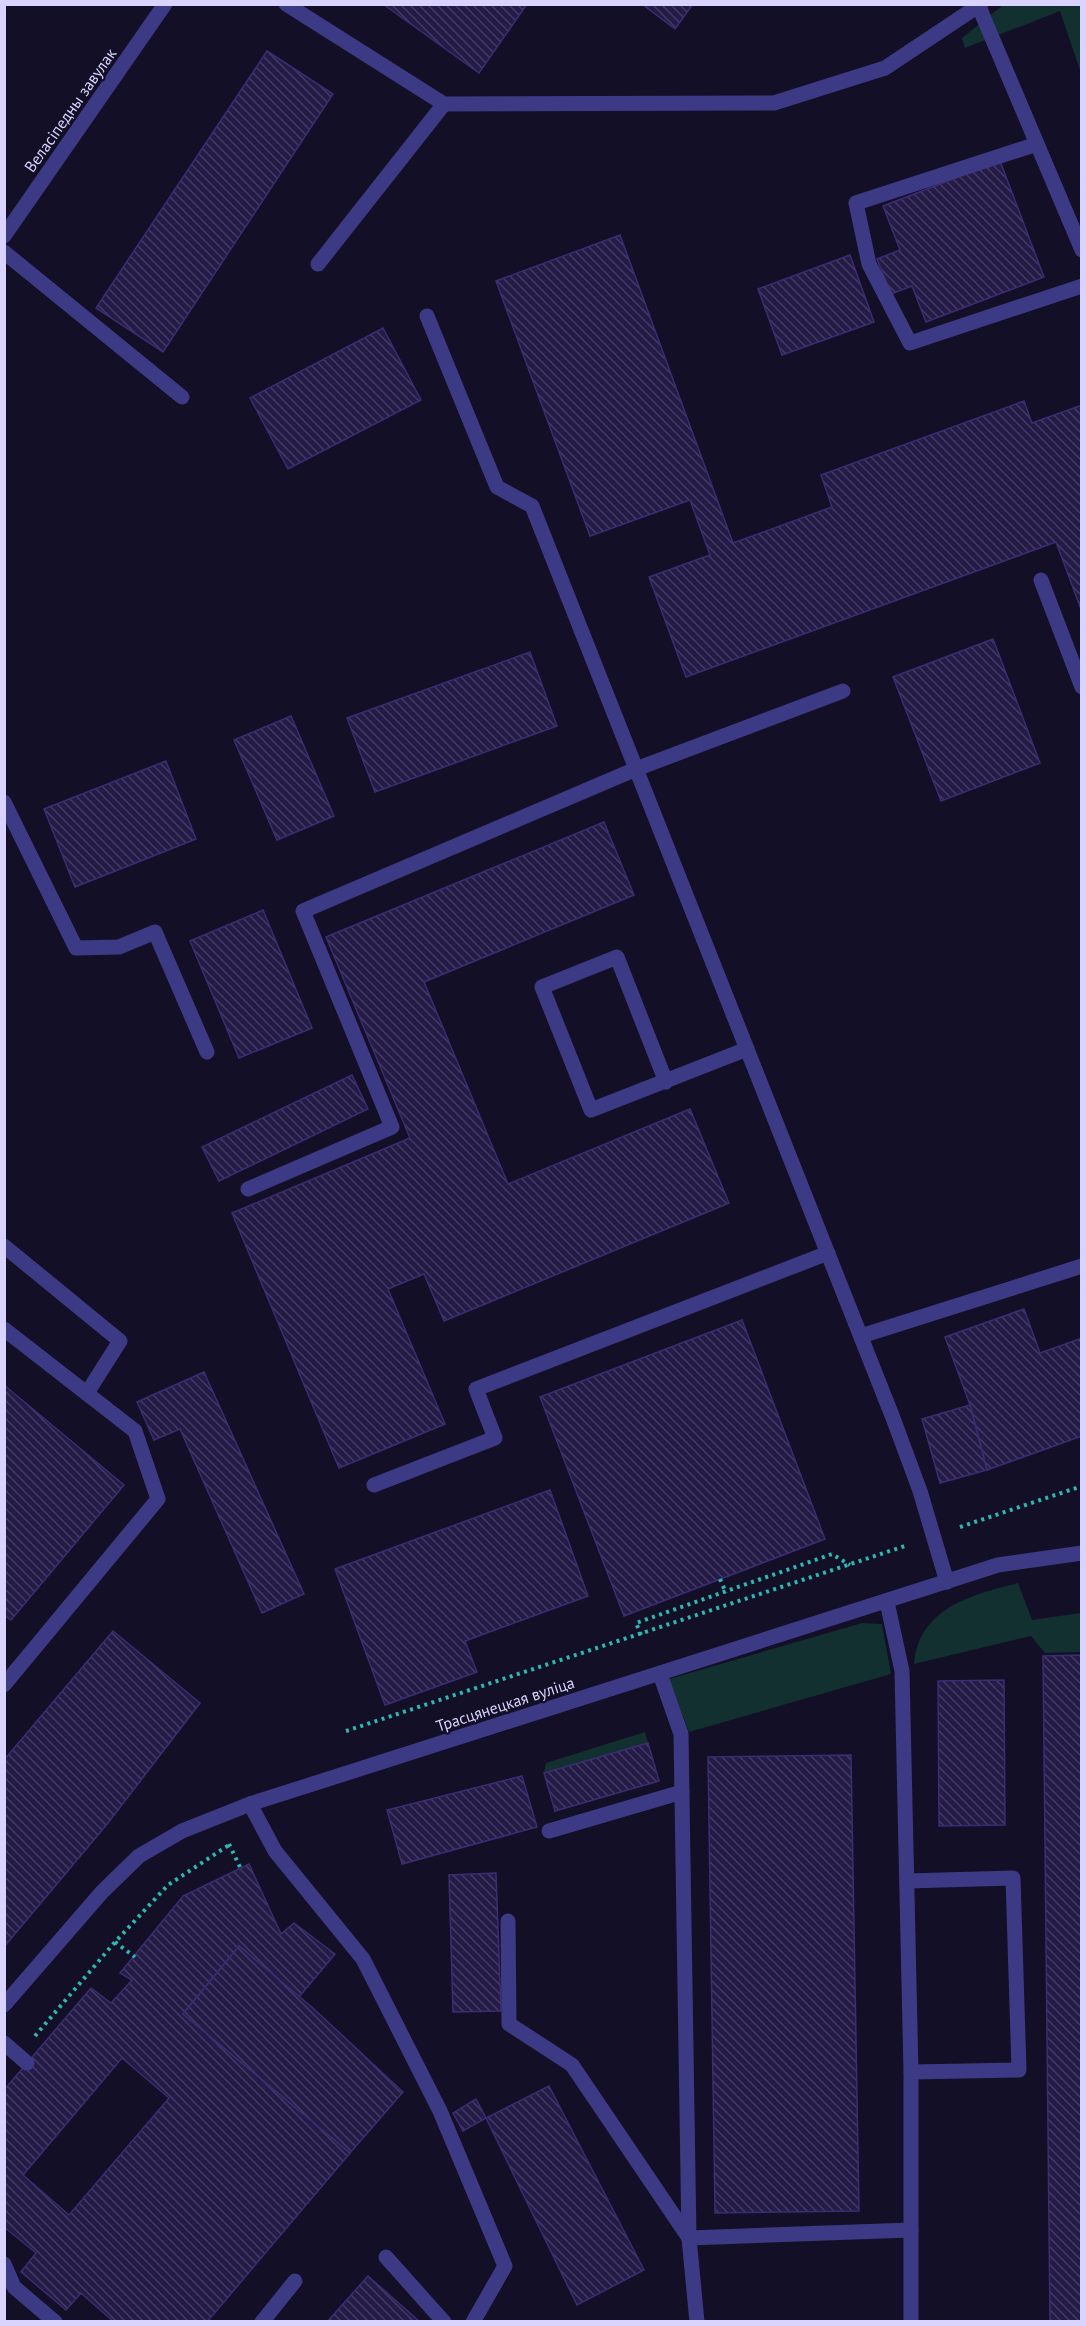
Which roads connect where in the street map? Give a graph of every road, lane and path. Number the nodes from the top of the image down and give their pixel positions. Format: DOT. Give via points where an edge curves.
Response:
graph roads {
  1 [pos="165,4"];
  2 [pos="286,4"];
  3 [pos="980,6"];
  4 [pos="444,104"];
  5 [pos="1037,144"];
  6 [pos="4,236"];
  7 [pos="1082,250"];
  8 [pos="4,252"];
  9 [pos="318,264"];
  10 [pos="1082,285"];
  11 [pos="427,316"];
  12 [pos="182,397"];
  13 [pos="1041,580"];
  14 [pos="1082,687"];
  15 [pos="843,692"];
  16 [pos="636,769"];
  17 [pos="4,802"];
  18 [pos="747,1049"];
  19 [pos="207,1052"];
  20 [pos="666,1082"];
  21 [pos="248,1189"];
  22 [pos="4,1246"];
  23 [pos="828,1253"];
  24 [pos="1082,1266"];
  25 [pos="4,1329"];
  26 [pos="861,1336"];
  27 [pos="87,1393"];
  28 [pos="374,1485"];
  29 [pos="1082,1486"];
  30 [pos="933,1536"];
  31 [pos="1082,1553"];
  32 [pos="851,1566"];
  33 [pos="720,1579"];
  34 [pos="947,1582"];
  35 [pos="726,1593"];
  36 [pos="887,1602"];
  37 [pos="641,1635"];
  38 [pos="660,1674"];
  39 [pos="4,1685"];
  40 [pos="346,1731"];
  41 [pos="682,1792"];
  42 [pos="250,1804"];
  43 [pos="549,1831"];
  44 [pos="264,1833"];
  45 [pos="230,1844"];
  46 [pos="240,1868"];
  47 [pos="907,1881"];
  48 [pos="508,1921"];
  49 [pos="115,1942"];
  50 [pos="135,1957"];
  51 [pos="4,2005"];
  52 [pos="4,2043"];
  53 [pos="23,2059"];
  54 [pos="911,2072"];
  55 [pos="911,2230"];
  56 [pos="689,2238"];
  57 [pos="386,2257"];
  58 [pos="4,2264"];
  59 [pos="295,2281"];
  60 [pos="9,2292"];
  61 [pos="55,2322"];
  62 [pos="262,2322"];
  63 [pos="444,2322"];
  64 [pos="473,2322"];
  65 [pos="697,2322"];
  66 [pos="911,2322"];
  1 -- 6 [label="street, Веласіпедны завулак"];
  2 -- 4 [label="street"];
  3 -- 4 [label="street" via="885,68 774,103"];
  3 -- 5 [label="street"];
  4 -- 9 [label="street"];
  5 -- 7 [label="street"];
  5 -- 10 [label="street" via="856,203 869,264 910,343"];
  8 -- 12 [label="street"];
  11 -- 16 [label="street" via="497,487 532,506"];
  13 -- 14 [label="street"];
  15 -- 16 [label="street"];
  16 -- 18 [label="street"];
  16 -- 21 [label="street" via="303,911 392,1127"];
  17 -- 19 [label="street" via="76,948 119,947 155,932"];
  18 -- 20 [label="street"];
  18 -- 23 [label="street"];
  20 -- 20 [label="street" via="591,1110 542,987 617,957"];
  22 -- 27 [label="street" via="120,1341"];
  23 -- 26 [label="street"];
  23 -- 28 [label="street" via="476,1389 495,1438"];
  24 -- 26 [label="street"];
  25 -- 27 [label="street"];
  26 -- 30 [label="street"];
  27 -- 39 [label="street" via="135,1431 158,1499"];
  29 -- 30 [label="path"];
  30 -- 32 [label="path"];
  30 -- 34 [label="street"];
  31 -- 34 [label="street, Трасцянецкая вуліца" via="998,1565"];
  32 -- 35 [label="path" via="832,1554"];
  32 -- 37 [label="path"];
  33 -- 35 [label="path"];
  34 -- 36 [label="street, Трасцянецкая вуліца"];
  35 -- 37 [label="path" via="636,1623"];
  36 -- 38 [label="street, Трасцянецкая вуліца"];
  36 -- 47 [label="street" via="902,1671"];
  37 -- 40 [label="path"];
  38 -- 41 [label="street" via="681,1734"];
  38 -- 42 [label="street, Трасцянецкая вуліца"];
  41 -- 43 [label="street"];
  41 -- 56 [label="street"];
  42 -- 44 [label="street"];
  42 -- 51 [label="street, Трасцянецкая вуліца" via="182,1831 139,1856 102,1892"];
  44 -- 45 [label="path"];
  44 -- 64 [label="street" via="274,1851 363,1959 457,2148 505,2266"];
  45 -- 46 [label="path"];
  45 -- 49 [label="path" via="168,1885"];
  47 -- 54 [label="street"];
  47 -- 54 [label="street" via="1014,1878 1019,2070"];
  48 -- 56 [label="street" via="509,2024 572,2065"];
  49 -- 50 [label="path"];
  49 -- 53 [label="path"];
  52 -- 53 [label="street"];
  54 -- 55 [label="street"];
  55 -- 56 [label="street"];
  55 -- 66 [label="street"];
  56 -- 65 [label="street"];
  57 -- 63 [label="street"];
  58 -- 60 [label="street"];
  59 -- 62 [label="street"];
  60 -- 61 [label="street"];
}
